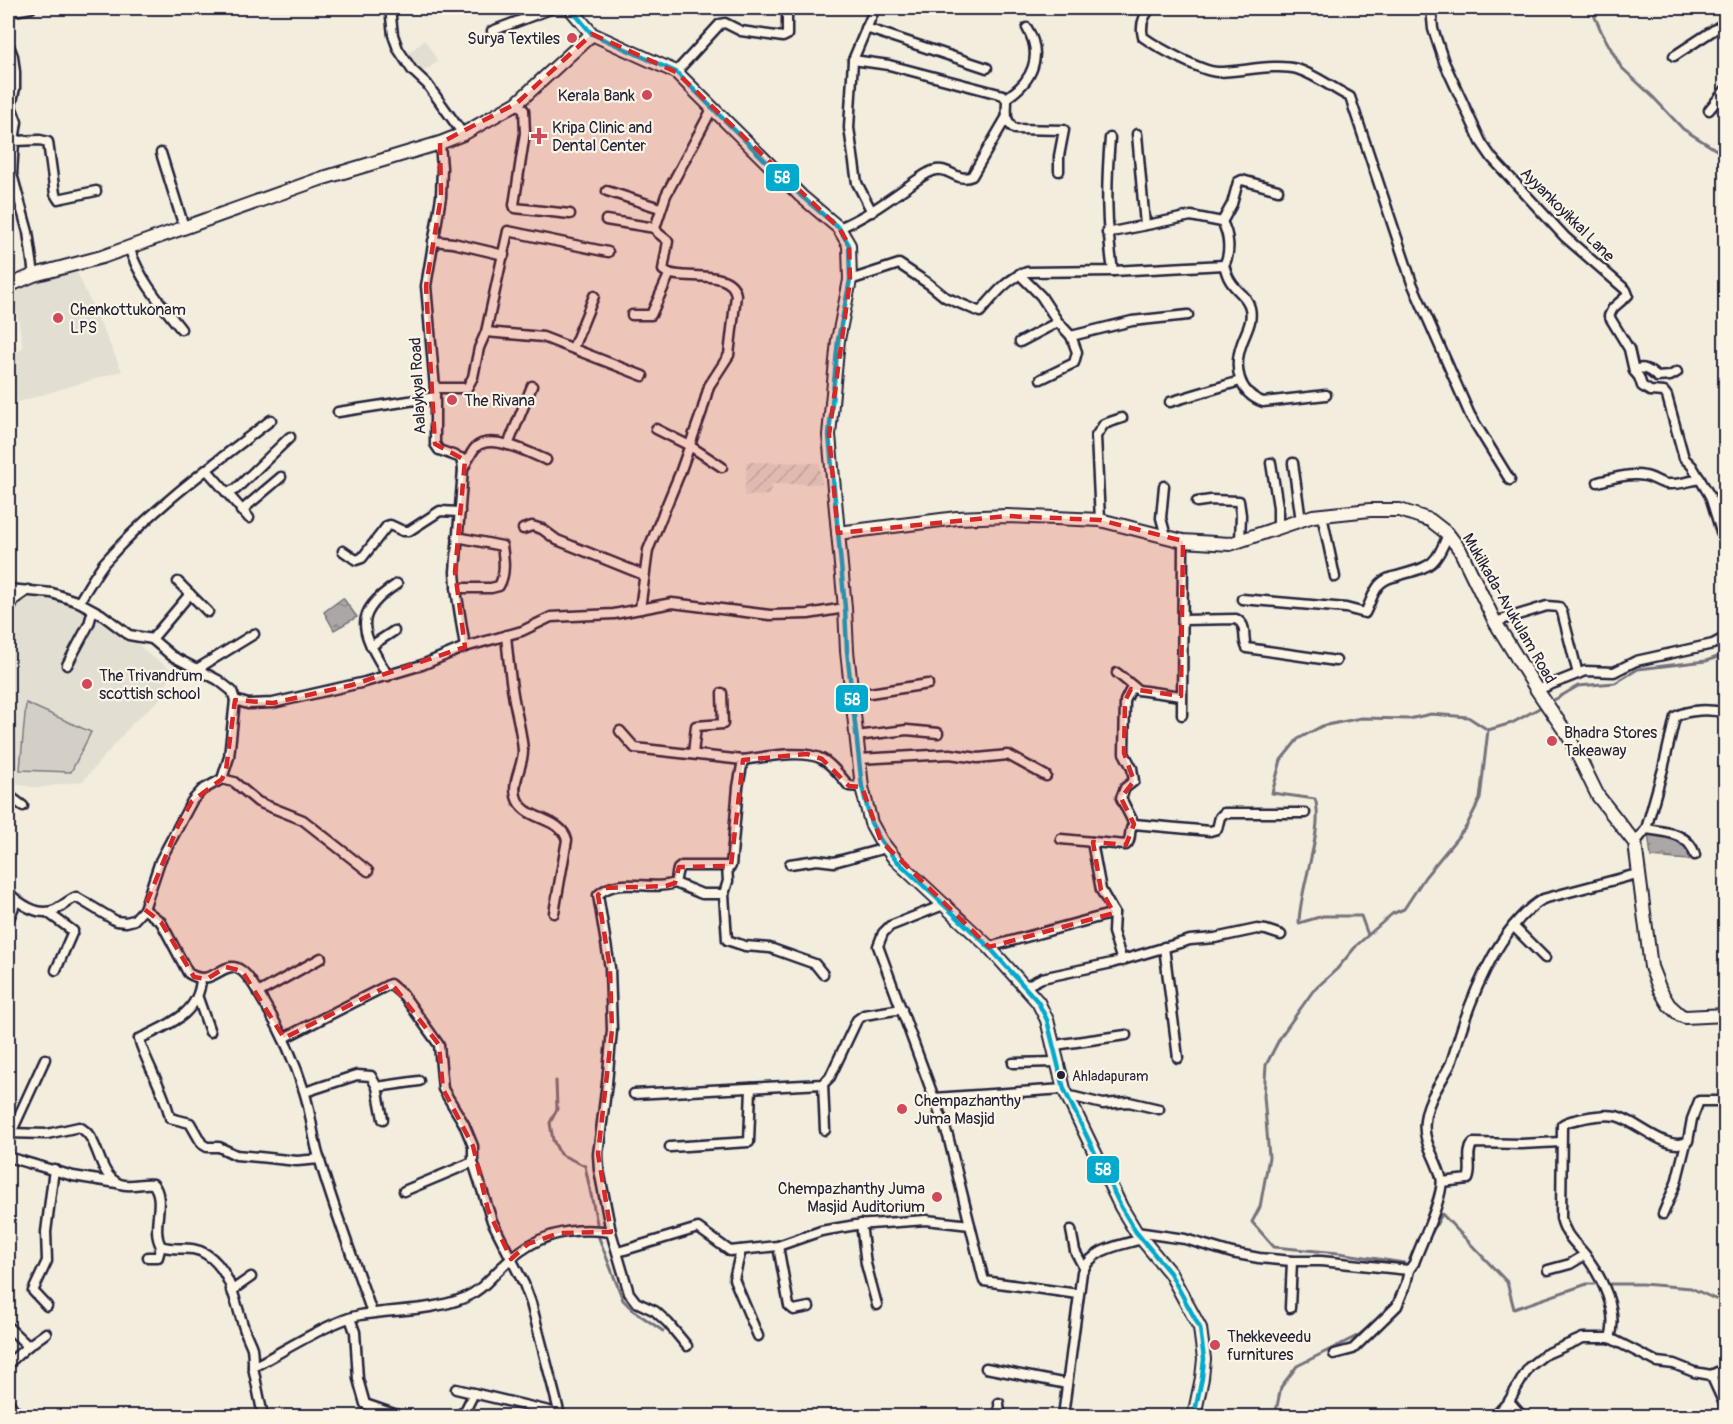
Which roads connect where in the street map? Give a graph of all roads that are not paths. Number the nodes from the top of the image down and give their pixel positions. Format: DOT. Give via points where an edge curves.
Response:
graph roads {
  1 [pos="31,8"];
  2 [pos="390,8"];
  3 [pos="554,8"];
  4 [pos="570,8"];
  5 [pos="787,8"];
  6 [pos="874,8"];
  7 [pos="1151,8"];
  8 [pos="1431,8"];
  9 [pos="8,12"];
  10 [pos="1725,22"];
  11 [pos="866,28"];
  12 [pos="1027,28"];
  13 [pos="492,31"];
  14 [pos="592,34"];
  15 [pos="8,43"];
  16 [pos="1674,56"];
  17 [pos="853,60"];
  18 [pos="987,68"];
  19 [pos="676,72"];
  20 [pos="1725,89"];
  21 [pos="1006,98"];
  22 [pos="517,103"];
  23 [pos="712,109"];
  24 [pos="1709,110"];
  25 [pos="1006,118"];
  26 [pos="463,134"];
  27 [pos="1137,134"];
  28 [pos="1110,138"];
  29 [pos="14,141"];
  30 [pos="440,143"];
  31 [pos="161,153"];
  32 [pos="1059,171"];
  33 [pos="1278,190"];
  34 [pos="96,191"];
  35 [pos="607,191"];
  36 [pos="660,208"];
  37 [pos="872,212"];
  38 [pos="570,214"];
  39 [pos="606,220"];
  40 [pos="1222,222"];
  41 [pos="1145,225"];
  42 [pos="184,227"];
  43 [pos="655,228"];
  44 [pos="839,228"];
  45 [pos="1107,233"];
  46 [pos="433,242"];
  47 [pos="129,247"];
  48 [pos="608,252"];
  49 [pos="504,255"];
  50 [pos="1224,265"];
  51 [pos="1113,271"];
  52 [pos="1019,274"];
  53 [pos="34,275"];
  54 [pos="669,275"];
  55 [pos="850,280"];
  56 [pos="8,286"];
  57 [pos="594,296"];
  58 [pos="632,315"];
  59 [pos="1188,315"];
  60 [pos="1058,322"];
  61 [pos="181,329"];
  62 [pos="486,332"];
  63 [pos="1071,336"];
  64 [pos="1020,342"];
  65 [pos="573,348"];
  66 [pos="1634,371"];
  67 [pos="1677,372"];
  68 [pos="643,376"];
  69 [pos="1041,379"];
  70 [pos="1240,381"];
  71 [pos="532,386"];
  72 [pos="435,393"];
  73 [pos="1326,395"];
  74 [pos="1170,402"];
  75 [pos="338,412"];
  76 [pos="1122,418"];
  77 [pos="271,420"];
  78 [pos="656,429"];
  79 [pos="290,437"];
  80 [pos="508,444"];
  81 [pos="690,446"];
  82 [pos="465,458"];
  83 [pos="546,460"];
  84 [pos="1271,463"];
  85 [pos="1293,463"];
  86 [pos="722,466"];
  87 [pos="207,470"];
  88 [pos="281,477"];
  89 [pos="1700,479"];
  90 [pos="1510,480"];
  91 [pos="1598,482"];
  92 [pos="1164,486"];
  93 [pos="226,493"];
  94 [pos="1197,502"];
  95 [pos="1720,504"];
  96 [pos="241,511"];
  97 [pos="460,512"];
  98 [pos="1322,515"];
  99 [pos="249,518"];
  100 [pos="1100,520"];
  101 [pos="1301,520"];
  102 [pos="1278,528"];
  103 [pos="523,529"];
  104 [pos="838,533"];
  105 [pos="1448,534"];
  106 [pos="1166,536"];
  107 [pos="457,537"];
  108 [pos="1183,541"];
  109 [pos="1240,541"];
  110 [pos="1725,548"];
  111 [pos="343,551"];
  112 [pos="644,575"];
  113 [pos="1335,577"];
  114 [pos="178,582"];
  115 [pos="397,585"];
  116 [pos="456,588"];
  117 [pos="8,589"];
  118 [pos="28,590"];
  119 [pos="190,594"];
  120 [pos="1242,599"];
  121 [pos="79,602"];
  122 [pos="845,608"];
  123 [pos="640,609"];
  124 [pos="93,610"];
  125 [pos="208,612"];
  126 [pos="8,613"];
  127 [pos="1183,620"];
  128 [pos="1495,622"];
  129 [pos="394,631"];
  130 [pos="254,634"];
  131 [pos="506,635"];
  132 [pos="1725,638"];
  133 [pos="152,639"];
  134 [pos="371,646"];
  135 [pos="465,647"];
  136 [pos="1336,661"];
  137 [pos="67,665"];
  138 [pos="197,669"];
  139 [pos="1117,673"];
  140 [pos="1578,674"];
  141 [pos="388,676"];
  142 [pos="928,684"];
  143 [pos="1132,687"];
  144 [pos="851,692"];
  145 [pos="722,693"];
  146 [pos="1541,695"];
  147 [pos="1181,696"];
  148 [pos="236,700"];
  149 [pos="1724,711"];
  150 [pos="1182,715"];
  151 [pos="620,731"];
  152 [pos="938,733"];
  153 [pos="856,736"];
  154 [pos="693,754"];
  155 [pos="859,759"];
  156 [pos="743,760"];
  157 [pos="1046,776"];
  158 [pos="222,779"];
  159 [pos="862,788"];
  160 [pos="8,795"];
  161 [pos="23,806"];
  162 [pos="1305,813"];
  163 [pos="1134,824"];
  164 [pos="1646,829"];
  165 [pos="1061,839"];
  166 [pos="1092,842"];
  167 [pos="1635,843"];
  168 [pos="886,848"];
  169 [pos="1695,855"];
  170 [pos="790,864"];
  171 [pos="727,867"];
  172 [pos="368,871"];
  173 [pos="1637,874"];
  174 [pos="675,883"];
  175 [pos="8,892"];
  176 [pos="724,894"];
  177 [pos="16,902"];
  178 [pos="946,904"];
  179 [pos="144,909"];
  180 [pos="47,912"];
  181 [pos="554,913"];
  182 [pos="1114,913"];
  183 [pos="8,921"];
  184 [pos="1513,926"];
  185 [pos="1281,936"];
  186 [pos="989,947"];
  187 [pos="1164,947"];
  188 [pos="321,958"];
  189 [pos="1545,958"];
  190 [pos="1122,961"];
  191 [pos="56,970"];
  192 [pos="823,974"];
  193 [pos="201,979"];
  194 [pos="1024,987"];
  195 [pos="258,993"];
  196 [pos="198,998"];
  197 [pos="902,1009"];
  198 [pos="1725,1015"];
  199 [pos="210,1032"];
  200 [pos="1126,1035"];
  201 [pos="284,1038"];
  202 [pos="1052,1047"];
  203 [pos="1178,1058"];
  204 [pos="45,1059"];
  205 [pos="1056,1062"];
  206 [pos="1013,1063"];
  207 [pos="419,1081"];
  208 [pos="823,1084"];
  209 [pos="377,1087"];
  210 [pos="751,1088"];
  211 [pos="305,1092"];
  212 [pos="1065,1092"];
  213 [pos="634,1094"];
  214 [pos="934,1098"];
  215 [pos="1725,1101"];
  216 [pos="1158,1108"];
  217 [pos="383,1119"];
  218 [pos="825,1130"];
  219 [pos="9,1133"];
  220 [pos="1561,1142"];
  221 [pos="1686,1143"];
  222 [pos="670,1147"];
  223 [pos="8,1157"];
  224 [pos="320,1159"];
  225 [pos="473,1162"];
  226 [pos="54,1169"];
  227 [pos="1442,1182"];
  228 [pos="117,1183"];
  229 [pos="404,1191"];
  230 [pos="1663,1214"];
  231 [pos="861,1224"];
  232 [pos="970,1224"];
  233 [pos="1071,1230"];
  234 [pos="611,1232"];
  235 [pos="1139,1235"];
  236 [pos="161,1246"];
  237 [pos="778,1246"];
  238 [pos="741,1250"];
  239 [pos="618,1252"];
  240 [pos="1585,1255"];
  241 [pos="148,1257"];
  242 [pos="511,1259"];
  243 [pos="1292,1261"];
  244 [pos="1084,1268"];
  245 [pos="1409,1270"];
  246 [pos="1548,1270"];
  247 [pos="251,1277"];
  248 [pos="231,1292"];
  249 [pos="1078,1293"];
  250 [pos="877,1305"];
  251 [pos="47,1306"];
  252 [pos="809,1307"];
  253 [pos="1290,1308"];
  254 [pos="372,1314"];
  255 [pos="350,1318"];
  256 [pos="8,1328"];
  257 [pos="46,1333"];
  258 [pos="758,1336"];
  259 [pos="1610,1338"];
  260 [pos="28,1346"];
  261 [pos="687,1346"];
  262 [pos="1334,1354"];
  263 [pos="10,1362"];
  264 [pos="253,1367"];
  265 [pos="986,1368"];
  266 [pos="1725,1368"];
  267 [pos="1711,1375"];
  268 [pos="1067,1384"];
  269 [pos="456,1389"];
  270 [pos="474,1393"];
  271 [pos="8,1401"];
  272 [pos="1509,1401"];
  273 [pos="999,1403"];
  274 [pos="1725,1408"];
  275 [pos="562,1415"];
  276 [pos="21,1416"];
  277 [pos="263,1416"];
  278 [pos="400,1416"];
  279 [pos="457,1416"];
  280 [pos="1000,1416"];
  281 [pos="1063,1416"];
  282 [pos="1194,1416"];
  283 [pos="1495,1416"];
  284 [pos="1522,1416"];
  1 -- 9 [label="street"];
  2 -- 26 [label="street" via="398,49"];
  3 -- 13 [label="street"];
  4 -- 14 [label="main road"];
  5 -- 19 [label="street" via="787,35 741,31 720,24"];
  6 -- 11 [label="street"];
  7 -- 90 [label="street" via="1143,19 1143,37 1172,54 1215,72 1295,68 1350,97 1412,284 1470,415"];
  8 -- 66 [label="street, Ayyankoyikkal Lane" via="1444,62 1492,158 1565,237 1626,290 1628,295 1609,316 1629,349"];
  10 -- 16 [label="street"];
  11 -- 17 [label="street"];
  11 -- 18 [label="street"];
  12 -- 21 [label="street" via="1036,52 1035,62 1030,78"];
  14 -- 19 [label="main road"];
  14 -- 22 [label="main road"];
  15 -- 29 [label="street" via="15,72 10,106 17,122"];
  17 -- 21 [label="street" via="889,65 996,92"];
  17 -- 37 [label="street" via="849,128 857,183"];
  19 -- 23 [label="main road"];
  20 -- 24 [label="street"];
  21 -- 25 [label="street"];
  22 -- 26 [label="main road"];
  22 -- 38 [label="street" via="524,110 525,133 515,208"];
  23 -- 36 [label="street"];
  23 -- 44 [label="main road"];
  25 -- 32 [label="street" via="1015,129 1064,130"];
  25 -- 37 [label="street" via="972,176 959,178 946,170 929,172"];
  26 -- 30 [label="main road"];
  27 -- 41 [label="street"];
  28 -- 45 [label="street"];
  29 -- 34 [label="street" via="48,142 58,199"];
  29 -- 53 [label="street" via="12,174 28,232"];
  30 -- 42 [label="main road" via="362,165"];
  30 -- 46 [label="street, Aalaykyal Road" via="441,197"];
  31 -- 42 [label="street"];
  33 -- 40 [label="street" via="1238,182"];
  35 -- 36 [label="street"];
  36 -- 43 [label="street"];
  37 -- 44 [label="street"];
  39 -- 43 [label="street"];
  40 -- 41 [label="street" via="1191,216"];
  40 -- 50 [label="street" via="1227,230 1228,258"];
  41 -- 45 [label="street"];
  42 -- 47 [label="main road"];
  43 -- 54 [label="street" via="668,241 663,270"];
  44 -- 55 [label="main road" via="849,245"];
  45 -- 51 [label="street"];
  46 -- 49 [label="street"];
  46 -- 72 [label="street, Aalaykyal Road" via="426,286"];
  47 -- 53 [label="main road"];
  47 -- 61 [label="street" via="147,285"];
  48 -- 49 [label="street" via="508,231"];
  49 -- 62 [label="street"];
  50 -- 51 [label="street"];
  50 -- 70 [label="street" via="1229,279 1250,306 1249,328 1238,360"];
  51 -- 52 [label="street"];
  52 -- 55 [label="street" via="980,312 945,297 899,264"];
  52 -- 60 [label="street" via="1041,296"];
  53 -- 56 [label="main road"];
  54 -- 58 [label="street" via="651,315"];
  54 -- 81 [label="street" via="721,280 732,284 736,295 729,355 709,386"];
  55 -- 104 [label="main road" via="838,340 829,435"];
  57 -- 65 [label="street"];
  59 -- 63 [label="street" via="1132,321"];
  60 -- 63 [label="street"];
  60 -- 64 [label="street"];
  62 -- 65 [label="street" via="543,337"];
  62 -- 72 [label="street" via="467,388"];
  63 -- 69 [label="street" via="1077,352 1074,363"];
  65 -- 68 [label="street"];
  66 -- 67 [label="street" via="1645,368 1657,377"];
  66 -- 89 [label="street, Ayyankoyikkal Lane" via="1646,390 1666,394 1684,458"];
  70 -- 73 [label="street" via="1245,391 1263,402"];
  70 -- 74 [label="street"];
  71 -- 80 [label="street"];
  72 -- 75 [label="street"];
  72 -- 82 [label="street, Aalaykyal Road" via="435,444 439,450"];
  76 -- 100 [label="street" via="1104,424 1096,436"];
  77 -- 87 [label="street"];
  78 -- 81 [label="street"];
  79 -- 93 [label="street" via="236,489"];
  80 -- 82 [label="street" via="487,443"];
  80 -- 83 [label="street"];
  81 -- 86 [label="street"];
  81 -- 112 [label="street" via="648,550"];
  82 -- 97 [label="street"];
  84 -- 102 [label="street"];
  85 -- 101 [label="street"];
  87 -- 93 [label="street"];
  87 -- 121 [label="street" via="125,542 103,565"];
  88 -- 96 [label="street"];
  89 -- 91 [label="street" via="1664,484 1633,475"];
  89 -- 95 [label="street, Ayyankoyikkal Lane"];
  92 -- 106 [label="street" via="1161,518"];
  93 -- 96 [label="street"];
  94 -- 109 [label="street" via="1239,501"];
  95 -- 110 [label="street, Ayyankoyikkal Lane"];
  96 -- 99 [label="street"];
  97 -- 107 [label="street"];
  97 -- 111 [label="street" via="440,511 409,531 387,526 362,558 356,560"];
  98 -- 101 [label="main road, Mukilkada-Avukulam Road"];
  98 -- 105 [label="main road, Mukilkada-Avukulam Road" via="1400,510 1430,520"];
  98 -- 113 [label="street"];
  100 -- 104 [label="main road, Mukilkada-Avukulam Road" via="984,516"];
  100 -- 106 [label="main road, Mukilkada-Avukulam Road"];
  101 -- 102 [label="main road, Mukilkada-Avukulam Road"];
  102 -- 109 [label="main road, Mukilkada-Avukulam Road"];
  103 -- 112 [label="street" via="542,529 557,540"];
  104 -- 122 [label="main road"];
  105 -- 120 [label="street" via="1434,563 1388,578 1380,584 1365,613"];
  105 -- 128 [label="main road, Mukilkada-Avukulam Road" via="1460,550"];
  106 -- 108 [label="main road, Mukilkada-Avukulam Road"];
  107 -- 116 [label="street"];
  107 -- 116 [label="street" via="502,546 504,558 499,586"];
  108 -- 109 [label="main road, Mukilkada-Avukulam Road"];
  108 -- 127 [label="street"];
  112 -- 123 [label="street"];
  114 -- 119 [label="street"];
  115 -- 134 [label="street" via="376,600 367,615 364,632"];
  116 -- 135 [label="street"];
  117 -- 118 [label="street"];
  118 -- 121 [label="street"];
  118 -- 126 [label="street" via="14,600"];
  119 -- 125 [label="street"];
  119 -- 133 [label="street"];
  121 -- 124 [label="street"];
  122 -- 123 [label="street" via="770,615 672,603"];
  122 -- 144 [label="main road"];
  123 -- 131 [label="street" via="551,617"];
  124 -- 133 [label="street" via="129,635"];
  124 -- 137 [label="street"];
  127 -- 136 [label="street" via="1236,619 1244,627 1247,648"];
  127 -- 147 [label="street"];
  128 -- 140 [label="street" via="1547,606 1559,607"];
  128 -- 146 [label="main road, Mukilkada-Avukulam Road"];
  129 -- 134 [label="street"];
  130 -- 138 [label="street"];
  131 -- 135 [label="street"];
  131 -- 181 [label="street" via="523,752 516,795 525,809 561,827 567,840"];
  132 -- 140 [label="street" via="1636,661 1614,672"];
  133 -- 138 [label="street" via="172,657"];
  134 -- 141 [label="street"];
  135 -- 141 [label="street"];
  138 -- 148 [label="street" via="232,691"];
  139 -- 143 [label="street"];
  140 -- 146 [label="street"];
  141 -- 148 [label="street" via="273,703 248,704"];
  142 -- 144 [label="street"];
  143 -- 147 [label="street"];
  143 -- 163 [label="street" via="1125,701 1124,753 1134,781 1120,798"];
  144 -- 153 [label="main road"];
  145 -- 154 [label="street" via="723,724 696,726"];
  146 -- 167 [label="main road, Mukilkada-Avukulam Road" via="1569,737 1598,796"];
  147 -- 150 [label="street"];
  148 -- 158 [label="street" via="229,757"];
  149 -- 164 [label="street" via="1697,711 1675,717"];
  151 -- 154 [label="street" via="635,748"];
  152 -- 153 [label="street" via="907,730"];
  153 -- 155 [label="main road"];
  154 -- 156 [label="street"];
  155 -- 157 [label="street" via="1008,755"];
  155 -- 159 [label="main road"];
  156 -- 159 [label="street" via="807,754 822,759 849,786"];
  156 -- 171 [label="street" via="733,862"];
  158 -- 172 [label="street" via="234,782 258,802 303,820"];
  158 -- 179 [label="street" via="192,801 160,861"];
  159 -- 168 [label="main road" via="871,823"];
  160 -- 161 [label="street"];
  162 -- 163 [label="street" via="1224,813 1217,829 1210,831"];
  163 -- 166 [label="street" via="1126,845"];
  164 -- 167 [label="street"];
  164 -- 169 [label="street" via="1680,836 1693,846"];
  165 -- 166 [label="street"];
  166 -- 182 [label="street" via="1101,890"];
  167 -- 173 [label="main road"];
  168 -- 170 [label="street" via="834,862"];
  168 -- 178 [label="main road"];
  171 -- 174 [label="street" via="682,866"];
  171 -- 176 [label="street"];
  173 -- 184 [label="street" via="1543,899"];
  173 -- 198 [label="main road" via="1651,967 1669,1005 1685,1017"];
  174 -- 176 [label="street" via="702,894"];
  174 -- 234 [label="street" via="618,884 598,895 610,968 612,1030 598,1170"];
  175 -- 177 [label="street"];
  176 -- 192 [label="street" via="727,940 770,948 816,964"];
  177 -- 180 [label="street"];
  177 -- 183 [label="street"];
  178 -- 186 [label="main road"];
  178 -- 197 [label="street" via="890,926 883,933 878,946"];
  179 -- 180 [label="street" via="134,920 116,921 75,897"];
  179 -- 193 [label="street" via="161,922 188,973"];
  180 -- 191 [label="street" via="73,931"];
  182 -- 186 [label="street"];
  182 -- 190 [label="street" via="1113,932"];
  184 -- 189 [label="street"];
  184 -- 227 [label="street" via="1476,990 1450,1065 1425,1119 1425,1134"];
  185 -- 187 [label="street" via="1257,929"];
  186 -- 194 [label="main road"];
  187 -- 190 [label="street"];
  187 -- 203 [label="street"];
  188 -- 195 [label="street"];
  190 -- 194 [label="street" via="1042,978"];
  193 -- 195 [label="street" via="234,967 242,971"];
  193 -- 196 [label="street"];
  194 -- 202 [label="main road" via="1047,1020"];
  195 -- 201 [label="street"];
  196 -- 199 [label="street"];
  196 -- 224 [label="street" via="182,1016 139,1039 166,1099 170,1118 190,1123 207,1147 219,1147 237,1155 297,1161"];
  197 -- 208 [label="street" via="864,1015 856,1020 830,1077"];
  197 -- 214 [label="street"];
  200 -- 202 [label="street"];
  201 -- 211 [label="street"];
  201 -- 225 [label="street" via="390,984 404,996 439,1045 442,1089 464,1124 473,1146"];
  202 -- 205 [label="main road"];
  204 -- 219 [label="street"];
  205 -- 206 [label="street"];
  205 -- 212 [label="main road"];
  207 -- 209 [label="street"];
  208 -- 210 [label="street"];
  208 -- 218 [label="street"];
  209 -- 211 [label="street" via="371,1076 364,1074"];
  209 -- 217 [label="street"];
  210 -- 213 [label="street"];
  210 -- 222 [label="street" via="749,1142"];
  211 -- 224 [label="street"];
  212 -- 214 [label="street"];
  212 -- 216 [label="street" via="1102,1104 1129,1102"];
  212 -- 235 [label="main road" via="1121,1208"];
  214 -- 232 [label="street" via="948,1136"];
  215 -- 221 [label="street" via="1699,1101"];
  219 -- 228 [label="street" via="84,1129 100,1161"];
  220 -- 221 [label="street" via="1562,1125 1567,1121 1605,1114 1622,1117 1674,1143"];
  220 -- 227 [label="street" via="1473,1143 1468,1179"];
  220 -- 240 [label="street" via="1561,1218 1564,1231"];
  221 -- 230 [label="street"];
  223 -- 226 [label="street"];
  224 -- 254 [label="street"];
  225 -- 229 [label="street"];
  225 -- 242 [label="street" via="492,1221"];
  226 -- 228 [label="street"];
  226 -- 251 [label="street" via="46,1232 47,1261 33,1291"];
  227 -- 245 [label="street" via="1440,1196"];
  228 -- 236 [label="street" via="148,1183 157,1188 157,1239"];
  231 -- 232 [label="street" via="926,1220"];
  231 -- 237 [label="street" via="821,1231"];
  231 -- 250 [label="street"];
  232 -- 249 [label="street" via="984,1281"];
  233 -- 244 [label="street" via="1075,1251"];
  234 -- 239 [label="street"];
  234 -- 242 [label="street" via="587,1229 559,1233 528,1244"];
  235 -- 243 [label="street" via="1185,1239 1232,1253"];
  235 -- 244 [label="street" via="1095,1254"];
  235 -- 282 [label="main road" via="1170,1273 1200,1328 1204,1359"];
  236 -- 241 [label="street" via="158,1257"];
  236 -- 248 [label="street" via="192,1248 206,1254 217,1263"];
  237 -- 238 [label="street"];
  237 -- 252 [label="street" via="789,1306 794,1310"];
  238 -- 239 [label="street" via="730,1251 698,1228"];
  238 -- 258 [label="street" via="734,1279"];
  239 -- 261 [label="street" via="629,1293 636,1302 655,1311"];
  240 -- 246 [label="street"];
  240 -- 259 [label="street" via="1597,1272 1613,1315"];
  242 -- 254 [label="street" via="466,1298"];
  242 -- 275 [label="street" via="531,1303"];
  243 -- 245 [label="street"];
  243 -- 253 [label="street"];
  244 -- 249 [label="street"];
  245 -- 262 [label="street" via="1397,1306 1353,1349"];
  247 -- 248 [label="street"];
  248 -- 264 [label="street" via="252,1348"];
  249 -- 268 [label="street"];
  254 -- 255 [label="street"];
  255 -- 264 [label="street"];
  255 -- 278 [label="street" via="365,1404"];
  256 -- 260 [label="street"];
  257 -- 260 [label="street"];
  259 -- 267 [label="street" via="1657,1362"];
  259 -- 272 [label="street" via="1583,1338 1544,1355 1530,1367"];
  260 -- 263 [label="street"];
  264 -- 277 [label="street"];
  265 -- 268 [label="street"];
  266 -- 267 [label="street"];
  267 -- 274 [label="street"];
  268 -- 281 [label="street"];
  269 -- 270 [label="street"];
  270 -- 275 [label="street"];
  270 -- 279 [label="street" via="465,1411"];
  271 -- 276 [label="street"];
  272 -- 283 [label="street"];
  272 -- 284 [label="street"];
  273 -- 280 [label="street"];
}
